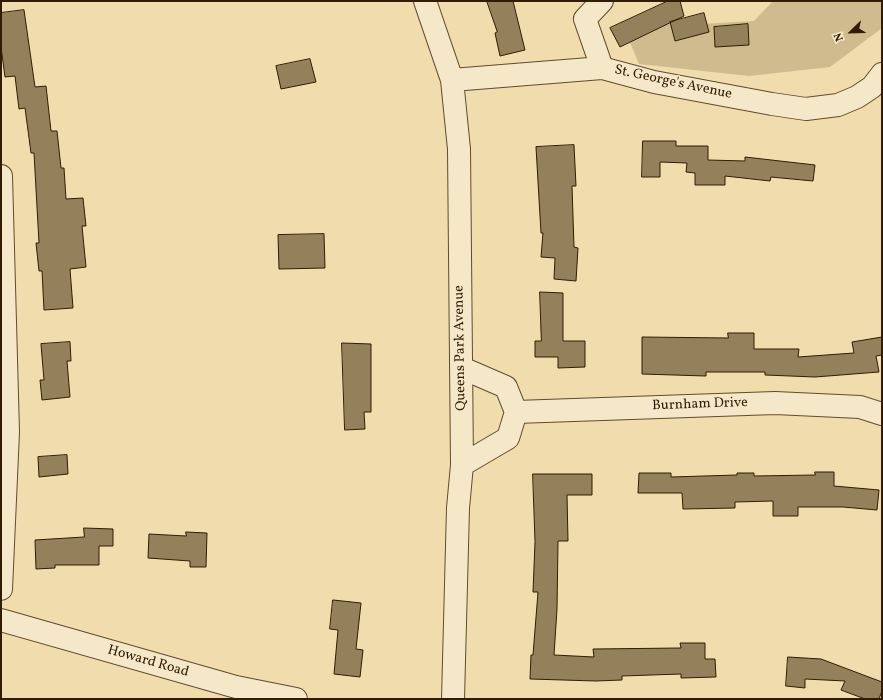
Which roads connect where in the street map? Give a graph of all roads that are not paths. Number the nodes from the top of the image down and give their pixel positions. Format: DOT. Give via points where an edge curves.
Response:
graph roads {
  1 [pos="424,1"];
  2 [pos="602,1"];
  3 [pos="602,68"];
  4 [pos="882,74"];
  5 [pos="452,80"];
  6 [pos="1,176"];
  7 [pos="462,368"];
  8 [pos="516,412"];
  9 [pos="882,414"];
  10 [pos="462,464"];
  11 [pos="1,589"];
  12 [pos="1,620"];
  13 [pos="296,699"];
  14 [pos="453,699"];
  1 -- 5 [label="street, Queens Park Avenue"];
  2 -- 3 [label="street" via="585,19"];
  3 -- 4 [label="street, St. George's Avenue" via="654,82 806,108 838,105 857,97 872,87"];
  3 -- 5 [label="street, St. George's Avenue"];
  5 -- 7 [label="street, Queens Park Avenue" via="460,149"];
  6 -- 11 [label="street" via="8,432"];
  7 -- 8 [label="street" via="506,387"];
  7 -- 10 [label="street, Queens Park Avenue"];
  8 -- 9 [label="street, Burnham Drive" via="775,403 860,407"];
  8 -- 10 [label="street" via="508,438"];
  10 -- 14 [label="street, Queens Park Avenue" via="458,508"];
  12 -- 13 [label="street, Howard Road" via="236,688"];
}
